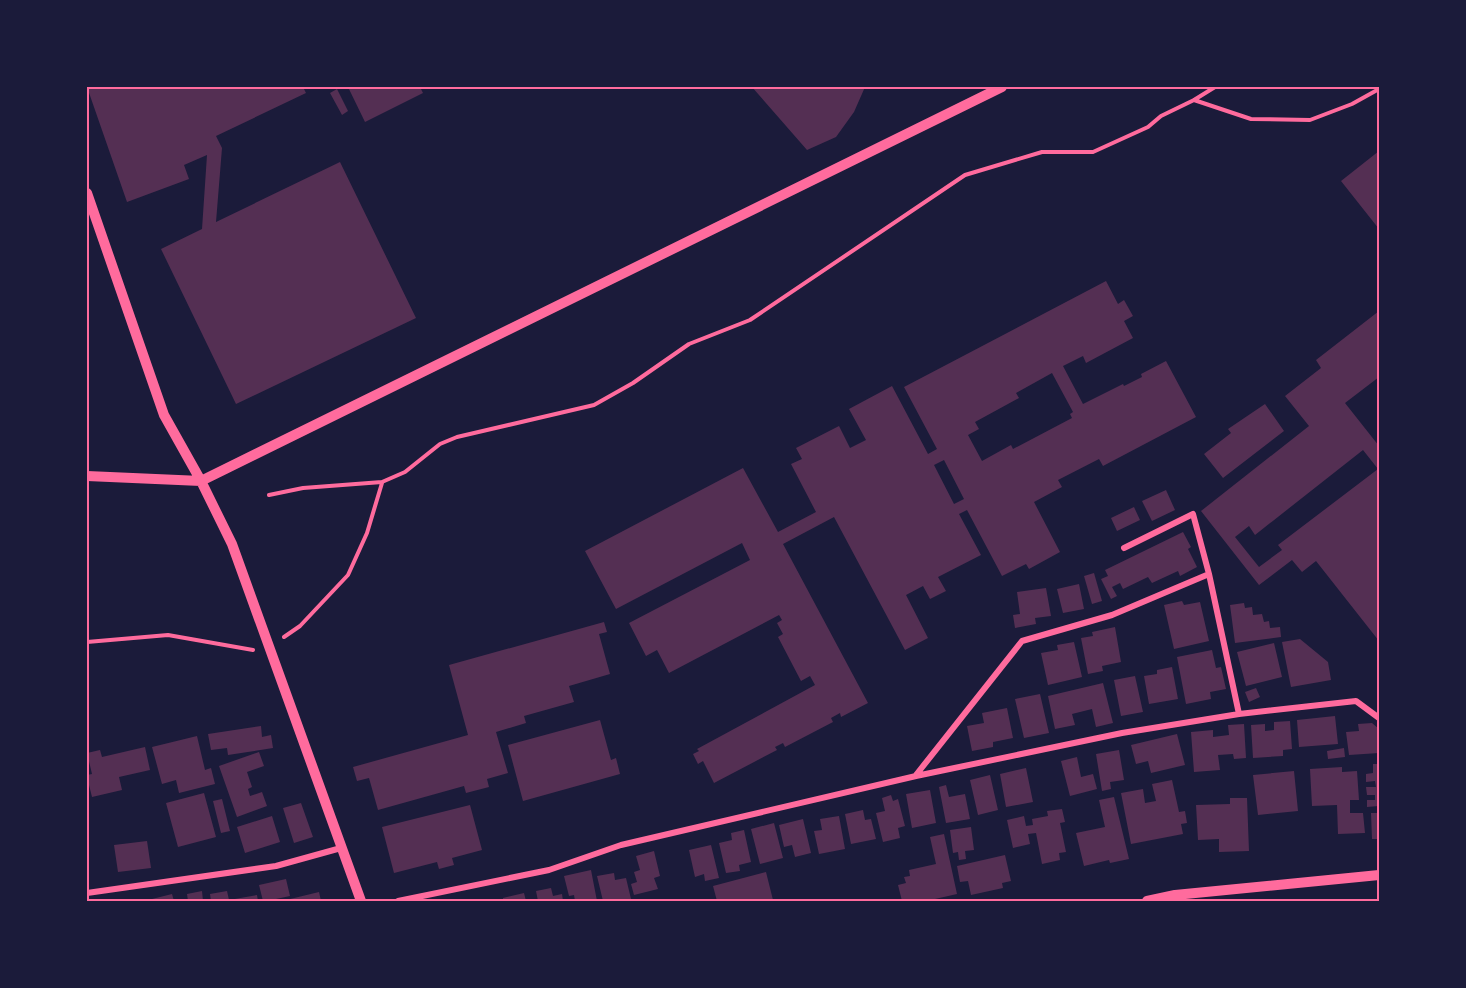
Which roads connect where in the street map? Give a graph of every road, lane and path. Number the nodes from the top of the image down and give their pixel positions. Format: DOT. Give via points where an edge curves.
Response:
graph roads {
  1 [pos="1002,87"];
  2 [pos="1215,87"];
  3 [pos="1379,89"];
  4 [pos="1194,100"];
  5 [pos="87,193"];
  6 [pos="87,476"];
  7 [pos="201,481"];
  8 [pos="382,482"];
  9 [pos="269,495"];
  10 [pos="1125,548"];
  11 [pos="1209,574"];
  12 [pos="348,575"];
  13 [pos="199,640"];
  14 [pos="87,642"];
  15 [pos="1239,714"];
  16 [pos="1379,718"];
  17 [pos="916,776"];
  18 [pos="341,848"];
  19 [pos="1379,875"];
  20 [pos="87,893"];
  21 [pos="1175,898"];
  22 [pos="361,901"];
  23 [pos="398,901"];
  24 [pos="1147,901"];
  1 -- 7 [label="street"];
  2 -- 4 [label="path"];
  3 -- 4 [label="path" via="1310,120 1251,119"];
  4 -- 8 [label="path" via="1093,152 1042,152 965,175 750,320 689,344 594,405 456,437 440,444 405,472"];
  5 -- 7 [label="street" via="164,415"];
  6 -- 7 [label="street"];
  7 -- 18 [label="street" via="232,544"];
  8 -- 9 [label="path" via="303,488"];
  8 -- 12 [label="path" via="367,533"];
  10 -- 11 [label="street" via="1193,514"];
  11 -- 15 [label="street"];
  11 -- 17 [label="street" via="1112,615 1022,641"];
  13 -- 14 [label="path" via="168,635"];
  15 -- 16 [label="street" via="1356,701"];
  15 -- 17 [label="street" via="1122,733"];
  17 -- 23 [label="street" via="621,845 549,870"];
  18 -- 20 [label="street" via="276,866"];
  18 -- 22 [label="street"];
  19 -- 21 [label="street"];
  21 -- 24 [label="street"];
}
